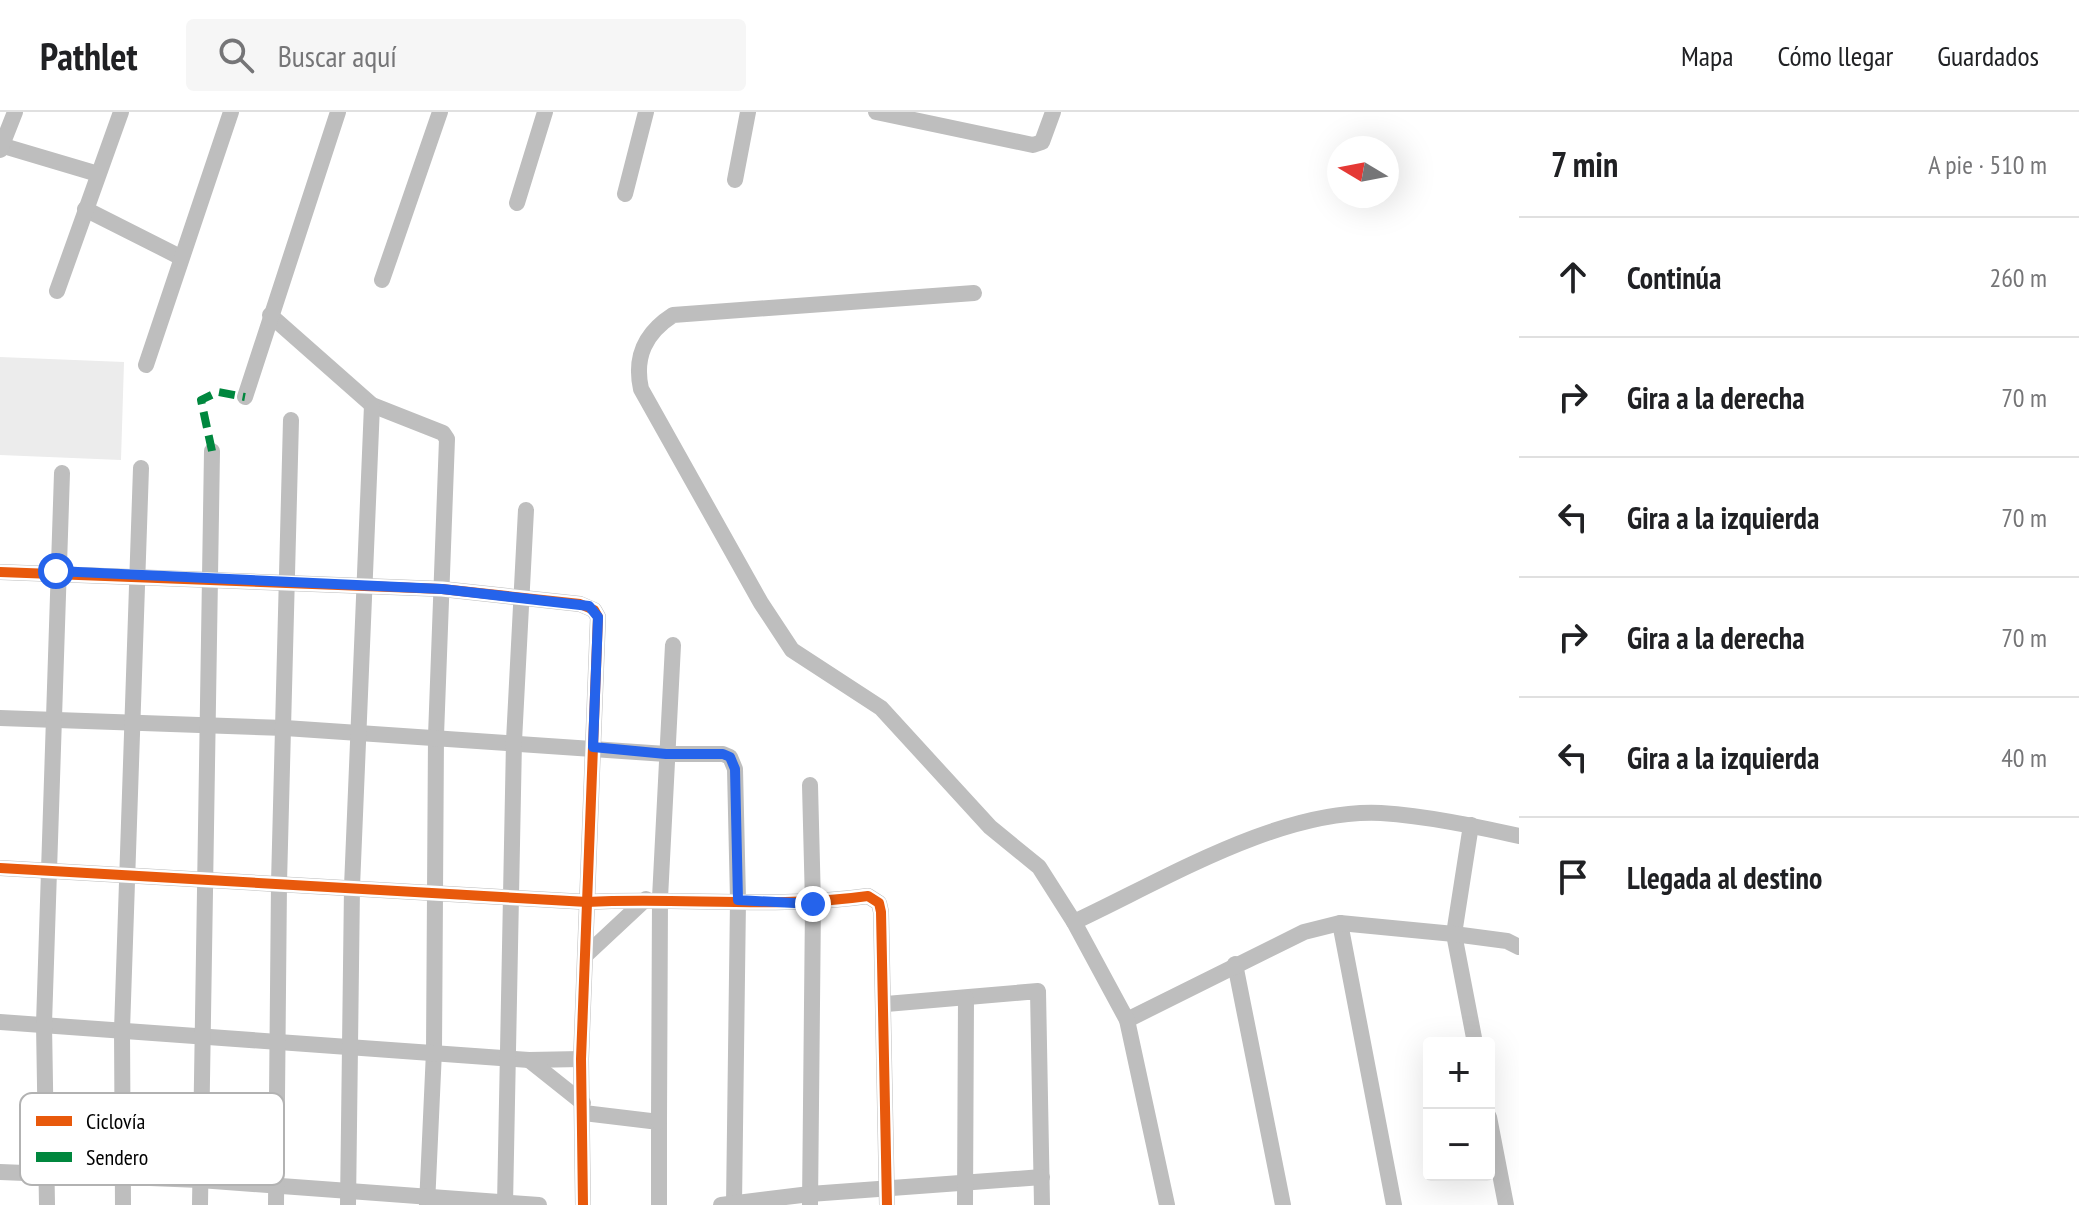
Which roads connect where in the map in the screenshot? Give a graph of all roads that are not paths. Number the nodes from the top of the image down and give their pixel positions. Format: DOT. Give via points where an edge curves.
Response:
graph roads {
  1 [pos="15,112"];
  2 [pos="121,112"];
  3 [pos="231,112"];
  4 [pos="338,112"];
  5 [pos="440,112"];
  6 [pos="545,112"];
  7 [pos="646,112"];
  8 [pos="748,112"];
  9 [pos="876,112"];
  10 [pos="1053,112"];
  11 [pos="950,119"];
  12 [pos="1,146"];
  13 [pos="98,174"];
  14 [pos="735,180"];
  15 [pos="625,194"];
  16 [pos="517,203"];
  17 [pos="85,209"];
  18 [pos="180,257"];
  19 [pos="382,280"];
  20 [pos="57,291"];
  21 [pos="974,293"];
  22 [pos="270,315"];
  23 [pos="146,365"];
  24 [pos="245,397"];
  25 [pos="372,405"];
  26 [pos="291,420"];
  27 [pos="212,451"];
  28 [pos="141,468"];
  29 [pos="62,473"];
  30 [pos="526,510"];
  31 [pos="56,571"];
  32 [pos="0,572"];
  33 [pos="137,577"];
  34 [pos="210,579"];
  35 [pos="288,583"];
  36 [pos="364,585"];
  37 [pos="442,589"];
  38 [pos="521,596"];
  39 [pos="673,645"];
  40 [pos="0,718"];
  41 [pos="53,721"];
  42 [pos="134,723"];
  43 [pos="207,725"];
  44 [pos="285,728"];
  45 [pos="357,732"];
  46 [pos="436,736"];
  47 [pos="514,741"];
  48 [pos="593,747"];
  49 [pos="666,754"];
  50 [pos="810,785"];
  51 [pos="1471,825"];
  52 [pos="1519,836"];
  53 [pos="0,868"];
  54 [pos="47,871"];
  55 [pos="127,875"];
  56 [pos="203,882"];
  57 [pos="279,883"];
  58 [pos="352,887"];
  59 [pos="434,894"];
  60 [pos="513,897"];
  61 [pos="653,898"];
  62 [pos="738,900"];
  63 [pos="587,902"];
  64 [pos="813,904"];
  65 [pos="1074,922"];
  66 [pos="1340,923"];
  67 [pos="1454,934"];
  68 [pos="1519,947"];
  69 [pos="586,955"];
  70 [pos="1235,964"];
  71 [pos="966,998"];
  72 [pos="886,1004"];
  73 [pos="1127,1020"];
  74 [pos="0,1022"];
  75 [pos="44,1024"];
  76 [pos="122,1030"];
  77 [pos="201,1036"];
  78 [pos="1474,1037"];
  79 [pos="279,1042"];
  80 [pos="350,1046"];
  81 [pos="434,1051"];
  82 [pos="508,1057"];
  83 [pos="581,1059"];
  84 [pos="529,1060"];
  85 [pos="45,1093"];
  86 [pos="123,1093"];
  87 [pos="201,1093"];
  88 [pos="278,1093"];
  89 [pos="583,1108"];
  90 [pos="659,1122"];
  91 [pos="1495,1148"];
  92 [pos="0,1172"];
  93 [pos="20,1173"];
  94 [pos="1042,1177"];
  95 [pos="965,1184"];
  96 [pos="124,1185"];
  97 [pos="224,1185"];
  98 [pos="276,1196"];
  99 [pos="887,1197"];
  100 [pos="348,1199"];
  101 [pos="810,1200"];
  102 [pos="427,1201"];
  103 [pos="505,1204"];
  104 [pos="730,1204"];
  105 [pos="123,1205"];
  106 [pos="539,1205"];
  107 [pos="583,1205"];
  108 [pos="659,1205"];
  109 [pos="965,1205"];
  110 [pos="1042,1205"];
  111 [pos="1167,1205"];
  112 [pos="1283,1205"];
  113 [pos="1394,1205"];
  114 [pos="1506,1205"];
  1 -- 12 [label="street"];
  2 -- 13 [label="street"];
  3 -- 18 [label="street"];
  4 -- 22 [label="street"];
  5 -- 19 [label="street"];
  6 -- 16 [label="street"];
  7 -- 15 [label="street"];
  8 -- 14 [label="street"];
  9 -- 11 [label="street"];
  10 -- 11 [label="street" via="1042,142 1033,145"];
  12 -- 13 [label="street"];
  13 -- 17 [label="street"];
  17 -- 18 [label="street"];
  17 -- 20 [label="street"];
  18 -- 23 [label="street"];
  21 -- 65 [label="street" via="673,315 643,345 636,367 641,389 792,650 881,708 990,827 1039,867"];
  22 -- 24 [label="street"];
  22 -- 25 [label="street"];
  25 -- 36 [label="street"];
  25 -- 37 [label="street" via="447,439"];
  26 -- 35 [label="street"];
  27 -- 34 [label="street"];
  28 -- 33 [label="street"];
  29 -- 31 [label="street"];
  30 -- 38 [label="street"];
  31 -- 32 [label="street"];
  31 -- 33 [label="street"];
  31 -- 41 [label="street"];
  33 -- 34 [label="street"];
  33 -- 42 [label="street"];
  34 -- 35 [label="street"];
  34 -- 43 [label="street"];
  35 -- 36 [label="street"];
  35 -- 44 [label="street"];
  36 -- 37 [label="street"];
  36 -- 45 [label="street"];
  37 -- 38 [label="street"];
  37 -- 46 [label="street"];
  38 -- 47 [label="street"];
  38 -- 48 [label="street" via="589,606 598,617"];
  39 -- 49 [label="street"];
  40 -- 41 [label="street"];
  41 -- 42 [label="street"];
  41 -- 54 [label="street"];
  42 -- 43 [label="street"];
  42 -- 55 [label="street"];
  43 -- 44 [label="street"];
  43 -- 56 [label="street"];
  44 -- 45 [label="street"];
  44 -- 57 [label="street"];
  45 -- 46 [label="street"];
  45 -- 58 [label="street"];
  46 -- 47 [label="street"];
  46 -- 59 [label="street"];
  47 -- 48 [label="street"];
  47 -- 60 [label="street"];
  48 -- 49 [label="street"];
  48 -- 63 [label="street"];
  49 -- 61 [label="street"];
  49 -- 62 [label="street" via="730,757 735,769"];
  50 -- 64 [label="street"];
  51 -- 52 [label="street"];
  51 -- 65 [label="street" via="1380,813 1321,818 1264,833"];
  51 -- 67 [label="street"];
  53 -- 54 [label="street"];
  54 -- 55 [label="street"];
  54 -- 75 [label="street"];
  55 -- 56 [label="street"];
  55 -- 76 [label="street"];
  56 -- 57 [label="street"];
  56 -- 77 [label="street"];
  57 -- 58 [label="street"];
  57 -- 79 [label="street"];
  58 -- 59 [label="street"];
  58 -- 80 [label="street"];
  59 -- 60 [label="street"];
  59 -- 81 [label="street"];
  60 -- 63 [label="street"];
  60 -- 82 [label="street"];
  61 -- 62 [label="street"];
  61 -- 63 [label="street"];
  61 -- 69 [label="street"];
  61 -- 90 [label="street"];
  62 -- 64 [label="street"];
  62 -- 104 [label="street"];
  63 -- 69 [label="street"];
  64 -- 72 [label="street" via="868,896 879,903"];
  64 -- 101 [label="street"];
  65 -- 73 [label="street"];
  66 -- 67 [label="street"];
  66 -- 70 [label="street" via="1304,932"];
  66 -- 113 [label="street"];
  67 -- 68 [label="street"];
  67 -- 78 [label="street"];
  69 -- 83 [label="street"];
  70 -- 73 [label="street"];
  70 -- 112 [label="street"];
  71 -- 72 [label="street"];
  71 -- 94 [label="street" via="1038,991"];
  71 -- 95 [label="street"];
  72 -- 99 [label="street"];
  73 -- 111 [label="street"];
  74 -- 75 [label="street"];
  75 -- 76 [label="street"];
  75 -- 85 [label="street"];
  76 -- 77 [label="street"];
  76 -- 86 [label="street"];
  77 -- 79 [label="street"];
  77 -- 87 [label="street"];
  79 -- 80 [label="street"];
  79 -- 88 [label="street"];
  80 -- 81 [label="street"];
  80 -- 100 [label="street"];
  81 -- 82 [label="street"];
  81 -- 102 [label="street"];
  82 -- 84 [label="street"];
  82 -- 103 [label="street"];
  83 -- 84 [label="street"];
  83 -- 89 [label="street"];
  84 -- 89 [label="street"];
  89 -- 90 [label="street"];
  89 -- 107 [label="street"];
  90 -- 108 [label="street"];
  91 -- 114 [label="street"];
  92 -- 93 [label="street"];
  94 -- 95 [label="street"];
  94 -- 110 [label="street"];
  95 -- 99 [label="street"];
  95 -- 109 [label="street"];
  96 -- 105 [label="street"];
  97 -- 98 [label="street"];
  98 -- 100 [label="street"];
  99 -- 101 [label="street"];
  100 -- 102 [label="street"];
  101 -- 104 [label="street"];
  102 -- 103 [label="street"];
  103 -- 106 [label="street"];
}
